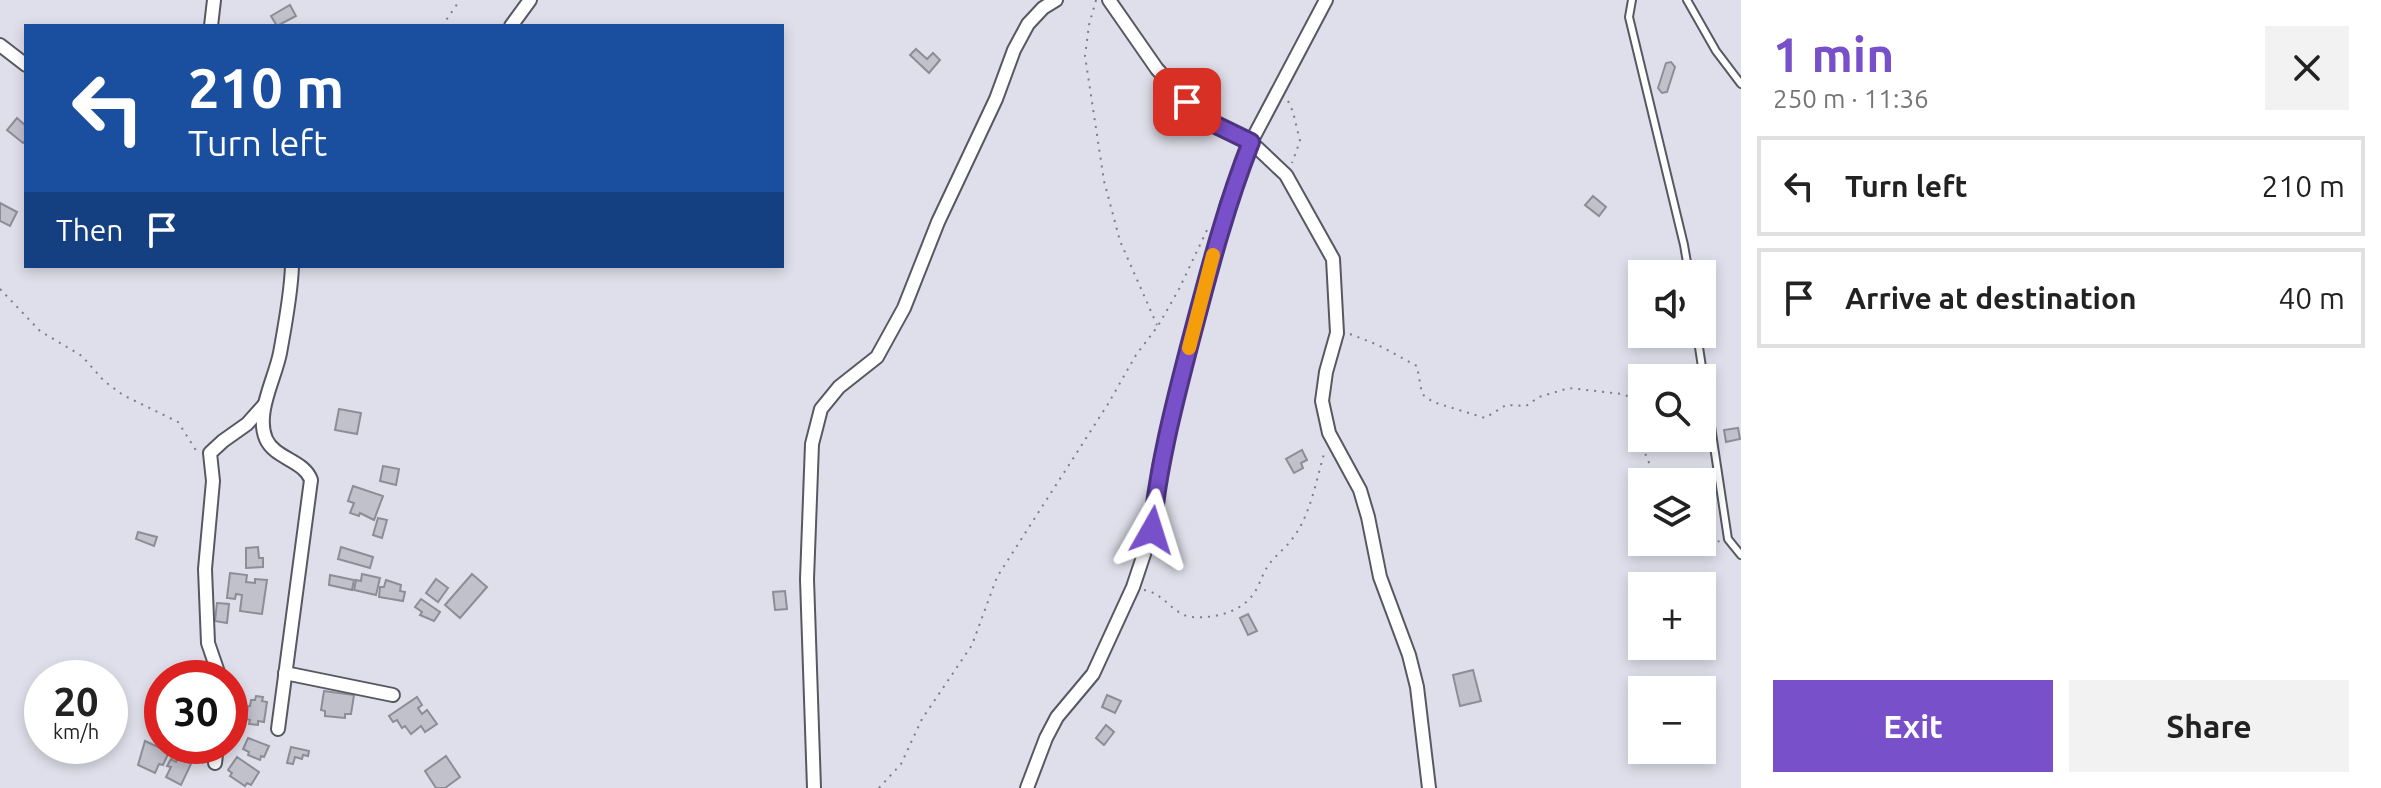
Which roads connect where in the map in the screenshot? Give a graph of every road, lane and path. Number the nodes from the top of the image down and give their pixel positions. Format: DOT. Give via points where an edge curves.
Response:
graph roads {
  1 [pos="214,0"];
  2 [pos="460,0"];
  3 [pos="510,0"];
  4 [pos="1056,0"];
  5 [pos="1096,0"];
  6 [pos="1109,0"];
  7 [pos="1326,0"];
  8 [pos="1632,0"];
  9 [pos="1687,0"];
  10 [pos="526,4"];
  11 [pos="211,24"];
  12 [pos="443,24"];
  13 [pos="512,24"];
  14 [pos="0,45"];
  15 [pos="24,63"];
  16 [pos="1282,81"];
  17 [pos="1741,84"];
  18 [pos="1251,142"];
  19 [pos="1286,175"];
  20 [pos="1224,216"];
  21 [pos="1687,260"];
  22 [pos="292,268"];
  23 [pos="0,289"];
  24 [pos="1158,326"];
  25 [pos="1337,333"];
  26 [pos="1699,348"];
  27 [pos="1628,396"];
  28 [pos="266,403"];
  29 [pos="1329,433"];
  30 [pos="199,455"];
  31 [pos="1728,539"];
  32 [pos="1716,542"];
  33 [pos="1741,555"];
  34 [pos="1133,587"];
  35 [pos="214,660"];
  36 [pos="285,673"];
  37 [pos="393,695"];
  38 [pos="278,729"];
  39 [pos="814,788"];
  40 [pos="879,788"];
  41 [pos="1027,788"];
  42 [pos="1429,788"];
  1 -- 11 [label="street"];
  2 -- 12 [label="path"];
  3 -- 10 [label="street"];
  4 -- 39 [label="street" via="1028,24 1014,50 904,308 877,357 821,409 812,444 807,579"];
  5 -- 24 [label="path" via="1085,56 1104,181 1120,241"];
  6 -- 18 [label="street" via="1187,102 1214,124"];
  7 -- 16 [label="street"];
  8 -- 21 [label="lane" via="1629,17"];
  9 -- 17 [label="lane"];
  10 -- 13 [label="street"];
  14 -- 15 [label="street"];
  16 -- 18 [label="street"];
  16 -- 19 [label="path" via="1300,141"];
  18 -- 19 [label="street"];
  18 -- 20 [label="street"];
  19 -- 25 [label="street" via="1333,259"];
  20 -- 24 [label="path" via="1204,232"];
  20 -- 34 [label="street" via="1159,467 1152,530"];
  22 -- 28 [label="street"];
  23 -- 30 [label="path" via="40,331 82,356 104,381 178,422"];
  24 -- 40 [label="path" via="1015,547 997,577 972,645 922,719 901,764"];
  25 -- 27 [label="path" via="1349,333 1408,359 1417,366 1422,394 1485,418 1506,405 1526,406 1569,388"];
  25 -- 29 [label="street" via="1322,401"];
  26 -- 31 [label="lane"];
  28 -- 35 [label="street" via="210,453 213,481 205,569 208,643"];
  28 -- 36 [label="street" via="265,437 311,480"];
  29 -- 34 [label="path" via="1297,533 1244,604 1231,613 1191,617 1155,592"];
  29 -- 42 [label="street" via="1360,490 1380,577 1409,655"];
  31 -- 32 [label="path"];
  31 -- 33 [label="lane"];
  34 -- 41 [label="street" via="1093,674 1057,717"];
  36 -- 37 [label="street"];
  36 -- 38 [label="street"];
}
